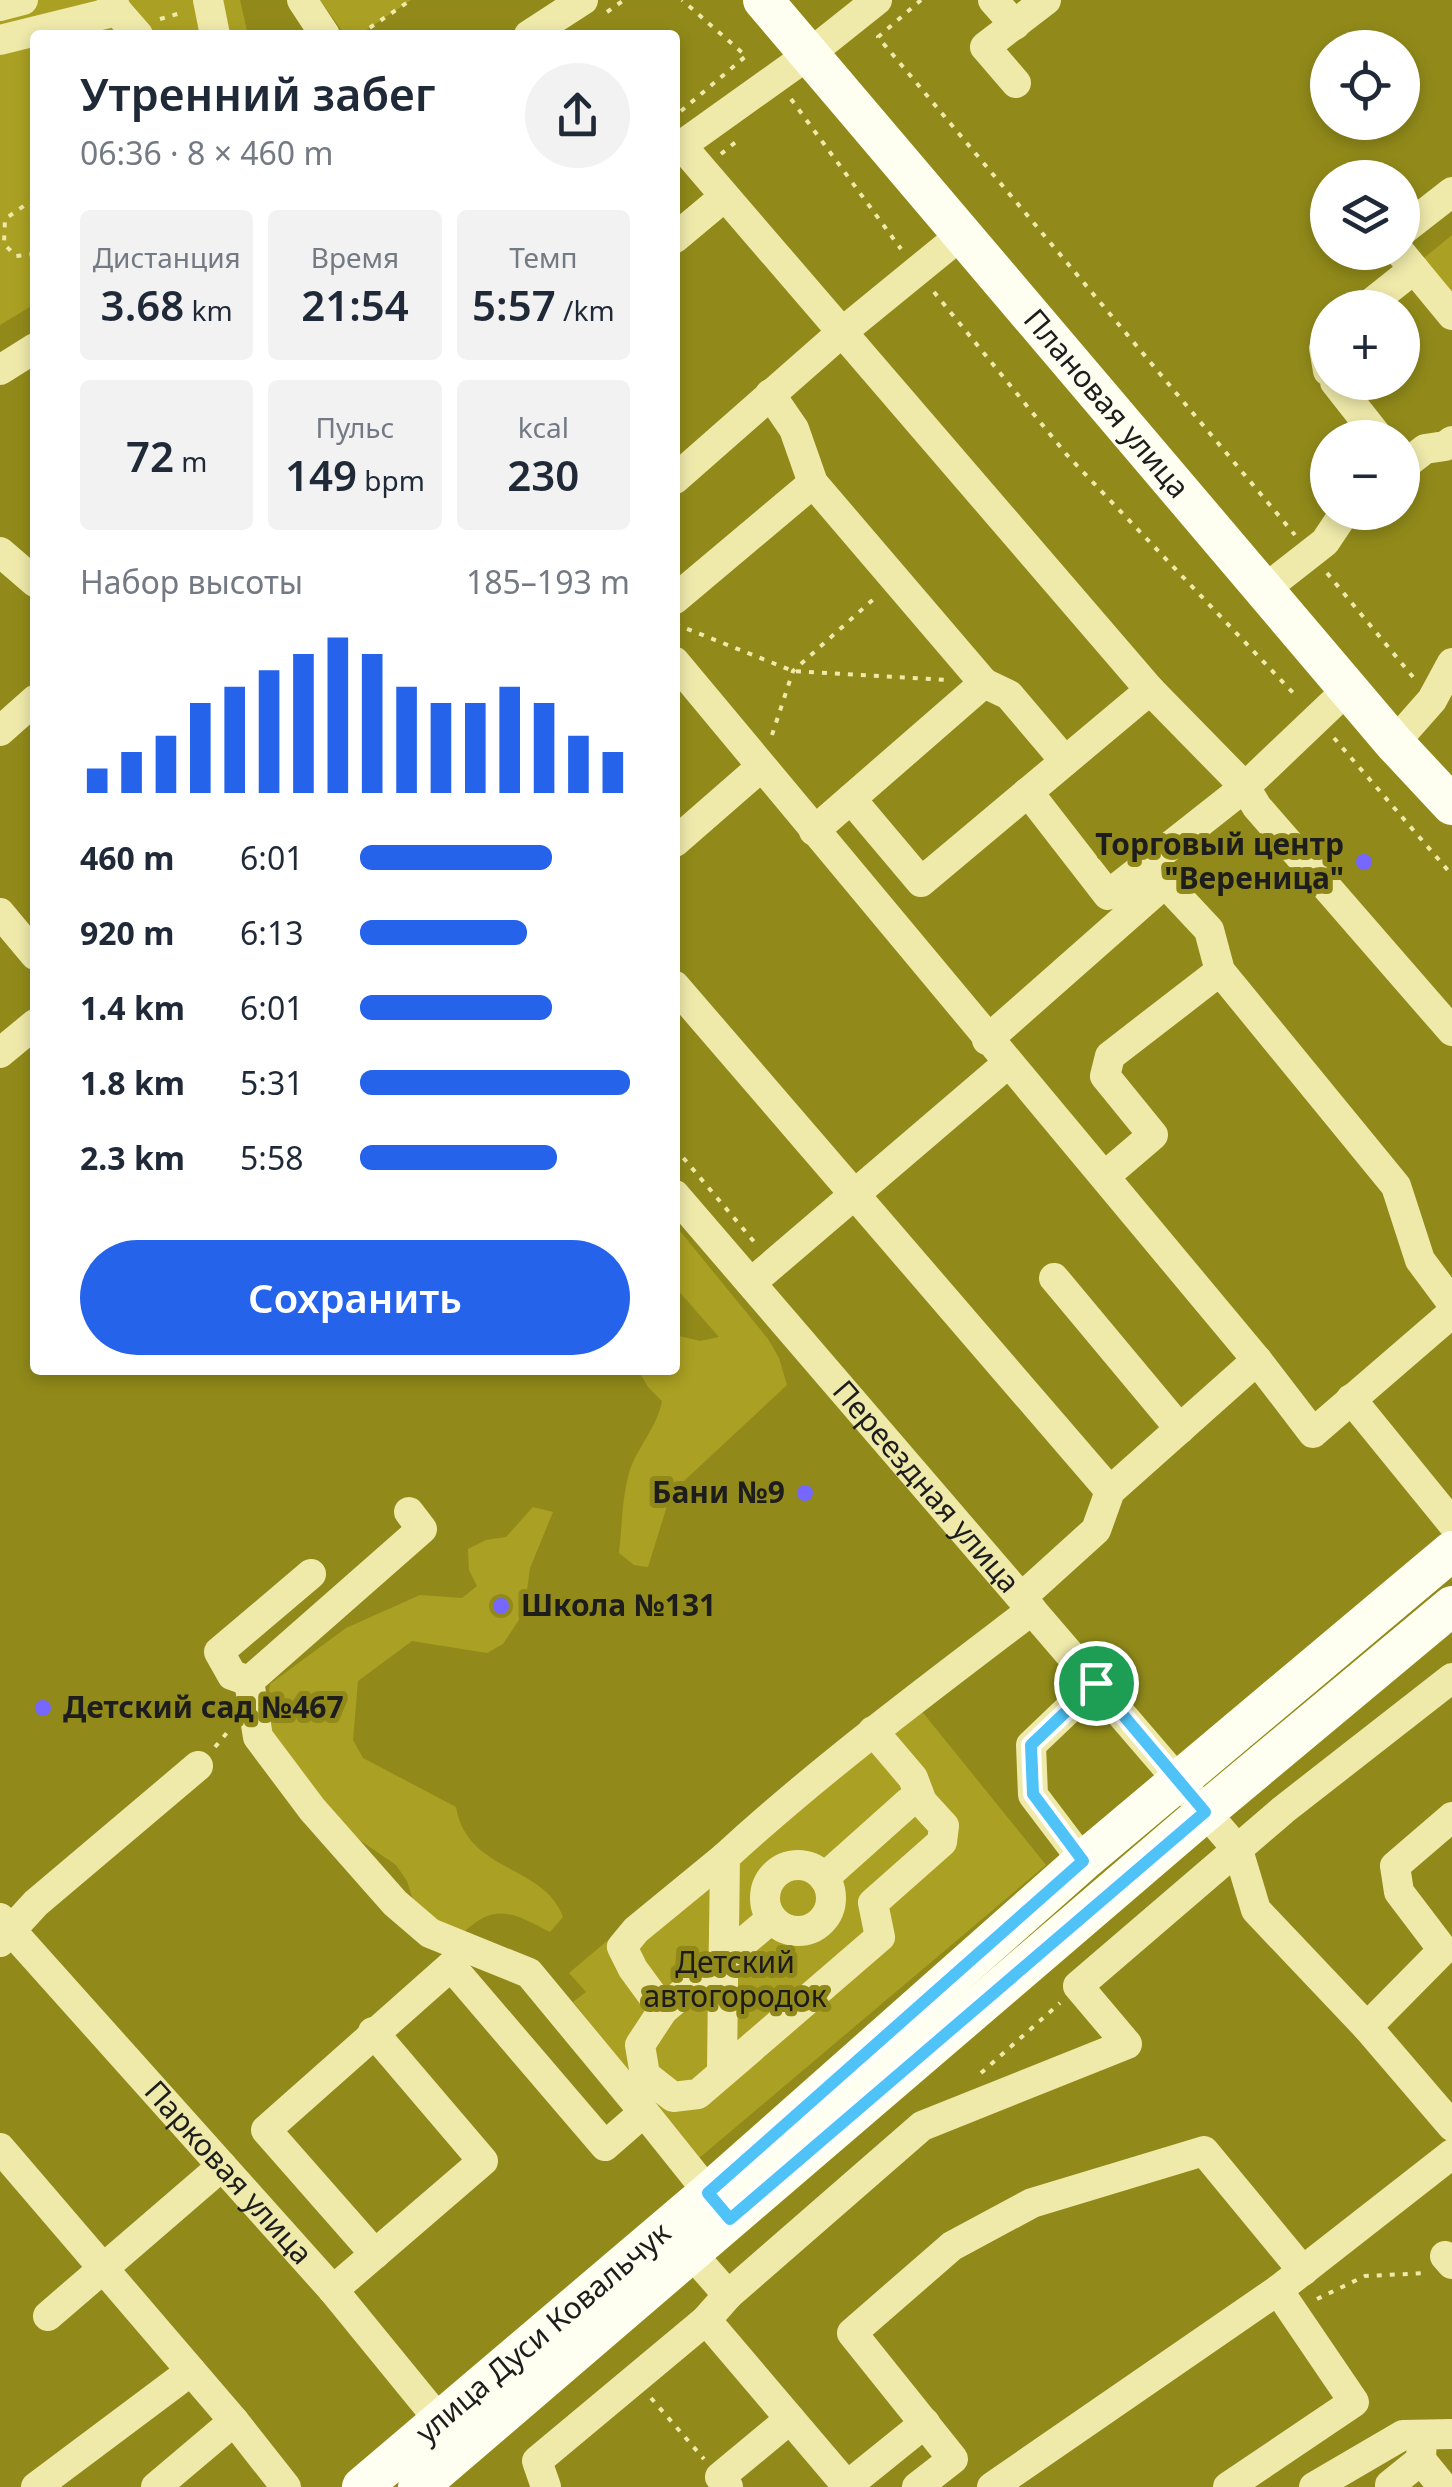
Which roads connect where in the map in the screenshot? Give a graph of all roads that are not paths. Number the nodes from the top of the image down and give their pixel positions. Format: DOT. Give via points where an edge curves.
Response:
graph roads {
  1 [pos="23,0"];
  2 [pos="214,0"];
  3 [pos="302,0"];
  4 [pos="763,0"];
  5 [pos="877,0"];
  6 [pos="993,0"];
  7 [pos="1046,0"];
  8 [pos="0,6"];
  9 [pos="114,6"];
  10 [pos="592,8"];
  11 [pos="1015,25"];
  12 [pos="34,30"];
  13 [pos="134,30"];
  14 [pos="215,30"];
  15 [pos="322,30"];
  16 [pos="541,30"];
  17 [pos="30,31"];
  18 [pos="0,40"];
  19 [pos="808,55"];
  20 [pos="1016,83"];
  21 [pos="680,146"];
  22 [pos="680,149"];
  23 [pos="1452,192"];
  24 [pos="724,197"];
  25 [pos="1420,217"];
  26 [pos="680,234"];
  27 [pos="960,235"];
  28 [pos="1399,270"];
  29 [pos="1414,270"];
  30 [pos="1381,290"];
  31 [pos="1452,315"];
  32 [pos="841,333"];
  33 [pos="30,351"];
  34 [pos="0,370"];
  35 [pos="770,394"];
  36 [pos="1349,400"];
  37 [pos="1365,420"];
  38 [pos="1452,441"];
  39 [pos="1420,453"];
  40 [pos="680,474"];
  41 [pos="813,482"];
  42 [pos="1332,530"];
  43 [pos="0,552"];
  44 [pos="30,578"];
  45 [pos="1265,589"];
  46 [pos="680,595"];
  47 [pos="1452,663"];
  48 [pos="680,668"];
  49 [pos="984,683"];
  50 [pos="1348,688"];
  51 [pos="1150,690"];
  52 [pos="30,704"];
  53 [pos="0,731"];
  54 [pos="1394,744"];
  55 [pos="1065,762"];
  56 [pos="761,767"];
  57 [pos="1245,787"];
  58 [pos="1028,792"];
  59 [pos="850,799"];
  60 [pos="1452,804"];
  61 [pos="681,825"];
  62 [pos="814,831"];
  63 [pos="0,913"];
  64 [pos="30,949"];
  65 [pos="1220,971"];
  66 [pos="680,992"];
  67 [pos="30,1028"];
  68 [pos="1452,1031"];
  69 [pos="987,1040"];
  70 [pos="0,1053"];
  71 [pos="1007,1064"];
  72 [pos="1104,1176"];
  73 [pos="854,1196"];
  74 [pos="680,1199"];
  75 [pos="763,1274"];
  76 [pos="1054,1278"];
  77 [pos="1452,1303"];
  78 [pos="1452,1313"];
  79 [pos="1257,1360"];
  80 [pos="1350,1399"];
  81 [pos="1180,1429"];
  82 [pos="1110,1491"];
  83 [pos="410,1512"];
  84 [pos="1452,1523"];
  85 [pos="1452,1550"];
  86 [pos="311,1574"];
  87 [pos="1027,1604"];
  88 [pos="1452,1606"];
  89 [pos="1452,1678"];
  90 [pos="1096,1683"];
  91 [pos="249,1693"];
  92 [pos="873,1730"];
  93 [pos="198,1766"];
  94 [pos="1178,1780"];
  95 [pos="922,1802"];
  96 [pos="1205,1812"];
  97 [pos="1452,1817"];
  98 [pos="880,1828"];
  99 [pos="856,1849"];
  100 [pos="1238,1850"];
  101 [pos="725,1858"];
  102 [pos="1083,1861"];
  103 [pos="916,1866"];
  104 [pos="824,1878"];
  105 [pos="892,1887"];
  106 [pos="771,1919"];
  107 [pos="823,1921"];
  108 [pos="4,1930"];
  109 [pos="1046,1948"];
  110 [pos="854,1960"];
  111 [pos="1078,1986"];
  112 [pos="663,2010"];
  113 [pos="1367,2027"];
  114 [pos="374,2032"];
  115 [pos="722,2072"];
  116 [pos="644,2112"];
  117 [pos="1452,2126"];
  118 [pos="0,2148"];
  119 [pos="1452,2154"];
  120 [pos="222,2166"];
  121 [pos="719,2206"];
  122 [pos="691,2253"];
  123 [pos="374,2254"];
  124 [pos="103,2269"];
  125 [pos="1304,2271"];
  126 [pos="333,2290"];
  127 [pos="728,2296"];
  128 [pos="1286,2300"];
  129 [pos="48,2316"];
  130 [pos="706,2320"];
  131 [pos="191,2371"];
  132 [pos="790,2419"];
  133 [pos="440,2421"];
  134 [pos="234,2422"];
  135 [pos="925,2423"];
  136 [pos="1432,2443"];
  137 [pos="1390,2484"];
  138 [pos="848,2486"];
  139 [pos="36,2487"];
  140 [pos="156,2487"];
  141 [pos="286,2487"];
  142 [pos="362,2487"];
  143 [pos="418,2487"];
  144 [pos="546,2487"];
  145 [pos="728,2487"];
  146 [pos="917,2487"];
  147 [pos="992,2487"];
  148 [pos="1228,2487"];
  149 [pos="1314,2487"];
  150 [pos="1443,2487"];
  1 -- 8 [label="street"];
  2 -- 14 [label="street"];
  3 -- 15 [label="street"];
  4 -- 19 [label="main road, Плановая улица"];
  5 -- 19 [label="street"];
  6 -- 11 [label="street"];
  7 -- 11 [label="street"];
  9 -- 12 [label="street"];
  9 -- 13 [label="street"];
  10 -- 16 [label="street"];
  11 -- 20 [label="street" via="985,47"];
  17 -- 18 [label="street"];
  19 -- 21 [label="street"];
  19 -- 27 [label="main road, Плановая улица"];
  22 -- 24 [label="street"];
  23 -- 25 [label="street"];
  24 -- 26 [label="street"];
  24 -- 32 [label="street"];
  27 -- 32 [label="street"];
  27 -- 45 [label="main road, Плановая улица"];
  28 -- 30 [label="street"];
  29 -- 31 [label="street"];
  32 -- 35 [label="street"];
  32 -- 51 [label="street"];
  33 -- 34 [label="street"];
  35 -- 40 [label="street"];
  35 -- 41 [label="street" via="794,429"];
  36 -- 37 [label="street"];
  38 -- 39 [label="street"];
  41 -- 46 [label="street"];
  41 -- 49 [label="street"];
  42 -- 45 [label="street"];
  43 -- 44 [label="street"];
  45 -- 50 [label="main road, Плановая улица"];
  47 -- 54 [label="street" via="1432,700"];
  48 -- 56 [label="street"];
  49 -- 55 [label="street" via="1009,695"];
  49 -- 59 [label="street"];
  50 -- 54 [label="main road, Плановая улица"];
  50 -- 57 [label="street"];
  51 -- 55 [label="street"];
  51 -- 57 [label="street"];
  52 -- 53 [label="street"];
  54 -- 60 [label="main road, Плановая улица"];
  55 -- 58 [label="street"];
  56 -- 61 [label="street"];
  56 -- 62 [label="street"];
  57 -- 58 [label="street" via="1108,895"];
  57 -- 68 [label="street"];
  58 -- 59 [label="street" via="921,882"];
  59 -- 62 [label="street"];
  62 -- 69 [label="street"];
  63 -- 64 [label="street"];
  65 -- 69 [label="street" via="1209,930 1165,882"];
  65 -- 72 [label="street" via="1110,1056 1104,1076 1153,1135"];
  65 -- 77 [label="street" via="1396,1186 1420,1260"];
  66 -- 73 [label="street"];
  67 -- 70 [label="street"];
  69 -- 71 [label="street"];
  71 -- 72 [label="street"];
  71 -- 73 [label="street"];
  72 -- 79 [label="street"];
  73 -- 75 [label="street"];
  73 -- 82 [label="street"];
  74 -- 75 [label="street, Переездная улица"];
  75 -- 87 [label="street, Переездная улица"];
  76 -- 81 [label="street"];
  78 -- 80 [label="street"];
  79 -- 80 [label="street" via="1313,1433"];
  79 -- 81 [label="street"];
  80 -- 84 [label="street"];
  81 -- 82 [label="street"];
  82 -- 87 [label="street" via="1096,1530"];
  83 -- 91 [label="street" via="422,1529"];
  85 -- 94 [label="main road, улица Дуси Ковальчук"];
  86 -- 91 [label="street" via="219,1652"];
  87 -- 90 [label="street, Переездная улица"];
  87 -- 92 [label="street"];
  88 -- 96 [label="main road, улица Дуси Ковальчук"];
  89 -- 100 [label="street"];
  90 -- 94 [label="street, Переездная улица"];
  90 -- 102 [label="street" via="1031,1745 1033,1794"];
  91 -- 116 [label="street" via="258,1737 395,1903 430,1933 529,1973"];
  92 -- 95 [label="street" via="913,1778"];
  92 -- 101 [label="street"];
  93 -- 108 [label="street"];
  94 -- 96 [label="street, Переездная улица"];
  94 -- 102 [label="main road, улица Дуси Ковальчук"];
  95 -- 98 [label="street" via="909,1802"];
  95 -- 103 [label="street" via="944,1826 942,1842"];
  96 -- 100 [label="street, Переездная улица"];
  96 -- 109 [label="main road, улица Дуси Ковальчук"];
  97 -- 113 [label="street" via="1394,1866 1399,1892 1443,1950"];
  98 -- 99 [label="street"];
  98 -- 103 [label="street"];
  99 -- 104 [label="street"];
  99 -- 105 [label="street"];
  100 -- 111 [label="street"];
  100 -- 113 [label="street" via="1256,1910"];
  101 -- 112 [label="street" via="622,1947"];
  101 -- 115 [label="street, bridge"];
  102 -- 121 [label="main road, улица Дуси Ковальчук"];
  103 -- 105 [label="street"];
  104 -- 106 [label="street" via="805,1866 782,1869 766,1886"];
  104 -- 107 [label="street" via="831,1900"];
  105 -- 110 [label="street" via="873,1903 880,1936"];
  106 -- 107 [label="street" via="802,1932"];
  106 -- 112 [label="street"];
  107 -- 110 [label="street"];
  108 -- 120 [label="street, Парковая улица"];
  109 -- 111 [label="street"];
  109 -- 121 [label="main road, улица Дуси Ковальчук"];
  110 -- 115 [label="street"];
  111 -- 127 [label="street" via="1128,2044 922,2126"];
  112 -- 115 [label="street" via="640,2044 645,2074 673,2097 698,2094"];
  113 -- 117 [label="street"];
  114 -- 116 [label="street" via="451,1966 605,2146"];
  114 -- 123 [label="street" via="266,2130"];
  114 -- 123 [label="street" via="483,2161"];
  116 -- 121 [label="street"];
  118 -- 124 [label="street"];
  119 -- 125 [label="street"];
  120 -- 124 [label="street"];
  120 -- 126 [label="street, Парковая улица"];
  121 -- 122 [label="main road, улица Дуси Ковальчук"];
  121 -- 133 [label="main road, улица Дуси Ковальчук"];
  122 -- 127 [label="street"];
  122 -- 143 [label="main road, улица Дуси Ковальчук"];
  123 -- 126 [label="street"];
  124 -- 129 [label="street"];
  124 -- 131 [label="street"];
  125 -- 128 [label="street"];
  125 -- 135 [label="street" via="1204,2151 1032,2204 952,2246 852,2333"];
  126 -- 133 [label="street, Парковая улица"];
  127 -- 130 [label="street"];
  128 -- 147 [label="street"];
  128 -- 148 [label="street" via="1354,2402"];
  130 -- 132 [label="street"];
  130 -- 144 [label="street" via="537,2462"];
  131 -- 134 [label="street"];
  131 -- 139 [label="street"];
  132 -- 138 [label="street"];
  132 -- 145 [label="street" via="720,2477"];
  133 -- 142 [label="main road, улица Дуси Ковальчук"];
  134 -- 140 [label="street"];
  134 -- 141 [label="street"];
  135 -- 138 [label="street"];
  135 -- 146 [label="street" via="953,2459"];
  136 -- 137 [label="street"];
  136 -- 149 [label="street" via="1403,2435"];
  136 -- 150 [label="street"];
}
